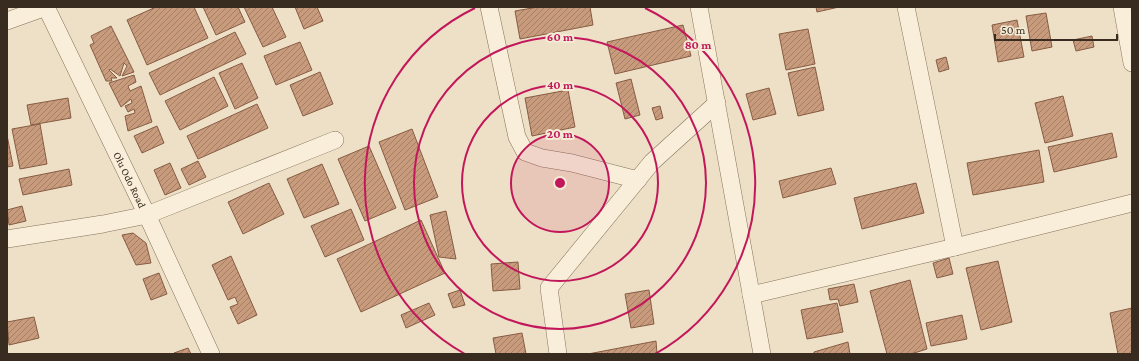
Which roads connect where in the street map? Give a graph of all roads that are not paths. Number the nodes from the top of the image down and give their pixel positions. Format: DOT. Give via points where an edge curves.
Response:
graph roads {
  1 [pos="46,7"];
  2 [pos="489,7"];
  3 [pos="699,7"];
  4 [pos="906,7"];
  5 [pos="1122,7"];
  6 [pos="7,21"];
  7 [pos="1130,44"];
  8 [pos="1132,63"];
  9 [pos="717,103"];
  10 [pos="335,140"];
  11 [pos="638,180"];
  12 [pos="1132,203"];
  13 [pos="147,215"];
  14 [pos="7,239"];
  15 [pos="955,247"];
  16 [pos="751,295"];
  17 [pos="211,354"];
  18 [pos="558,354"];
  19 [pos="762,354"];
  1 -- 6 [label="street"];
  1 -- 13 [label="street, Olu Odo Road"];
  2 -- 11 [label="street" via="517,137 524,152"];
  3 -- 9 [label="street"];
  4 -- 15 [label="street"];
  5 -- 7 [label="street"];
  7 -- 8 [label="street"];
  9 -- 11 [label="street" via="652,162"];
  9 -- 16 [label="street"];
  10 -- 13 [label="street"];
  11 -- 18 [label="street" via="549,288"];
  12 -- 15 [label="street"];
  13 -- 14 [label="street"];
  13 -- 17 [label="street, Olu Odo Road"];
  15 -- 16 [label="street"];
  16 -- 19 [label="street"];
}
